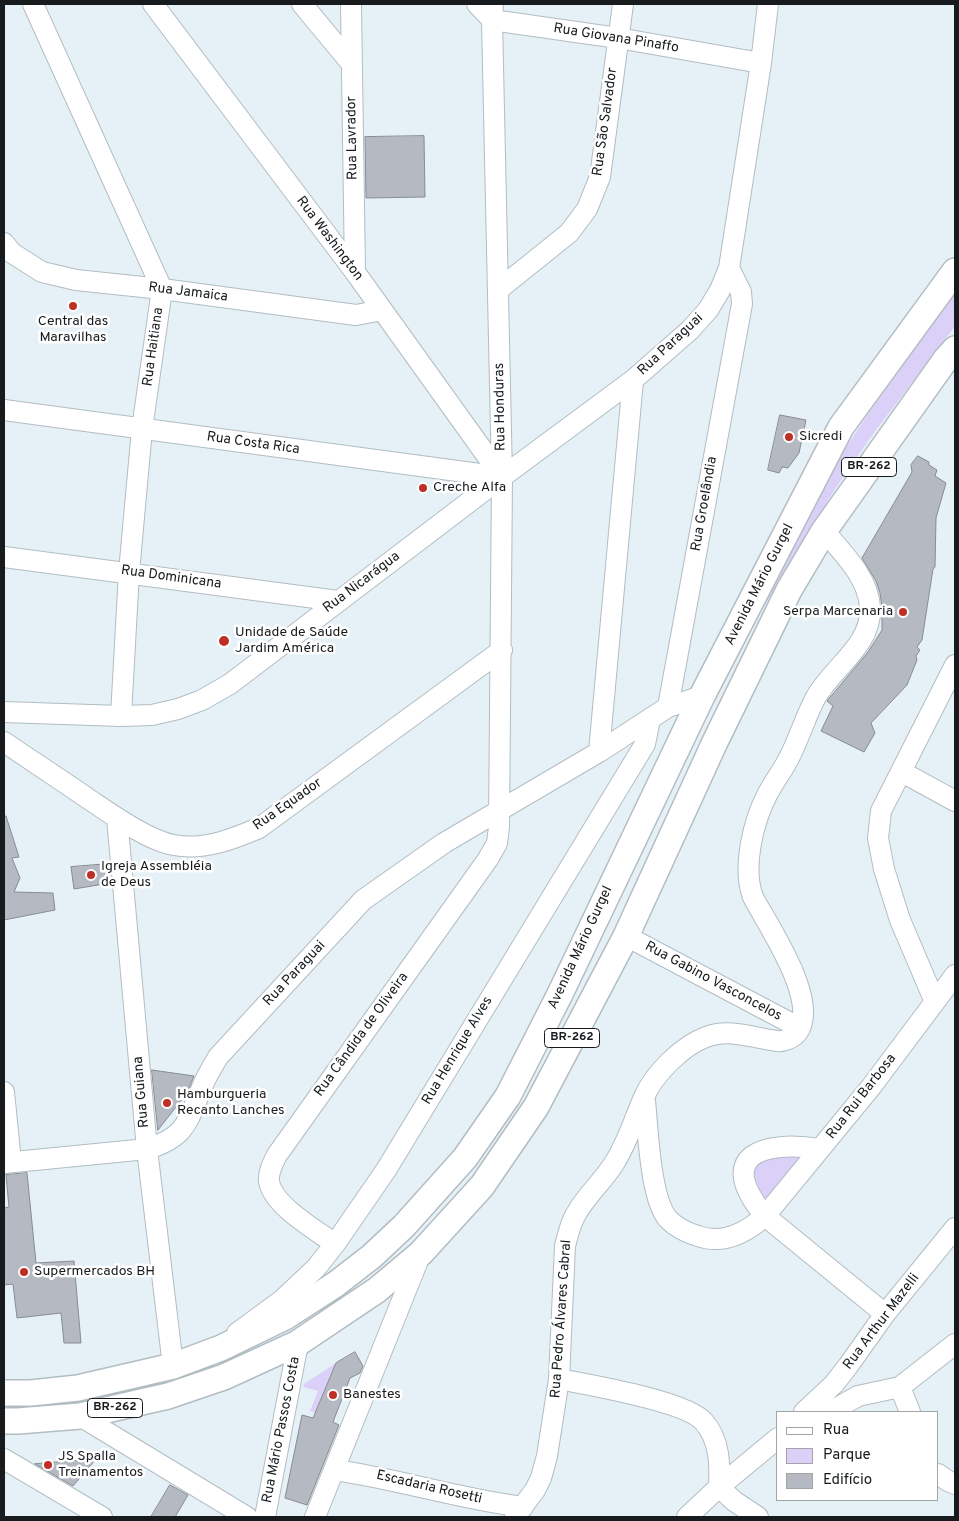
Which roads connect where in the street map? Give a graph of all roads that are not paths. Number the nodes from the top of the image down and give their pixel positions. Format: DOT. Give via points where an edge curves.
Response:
graph roads {
  1 [pos="33,4"];
  2 [pos="153,4"];
  3 [pos="302,4"];
  4 [pos="351,4"];
  5 [pos="477,4"];
  6 [pos="623,4"];
  7 [pos="768,4"];
  8 [pos="493,12"];
  9 [pos="618,38"];
  10 [pos="351,63"];
  11 [pos="761,63"];
  12 [pos="4,243"];
  13 [pos="729,268"];
  14 [pos="955,270"];
  15 [pos="355,272"];
  16 [pos="162,289"];
  17 [pos="498,290"];
  18 [pos="382,310"];
  19 [pos="955,349"];
  20 [pos="633,380"];
  21 [pos="4,410"];
  22 [pos="142,429"];
  23 [pos="502,477"];
  24 [pos="824,531"];
  25 [pos="4,556"];
  26 [pos="129,572"];
  27 [pos="338,601"];
  28 [pos="502,650"];
  29 [pos="955,665"];
  30 [pos="702,696"];
  31 [pos="668,707"];
  32 [pos="4,712"];
  33 [pos="121,716"];
  34 [pos="650,719"];
  35 [pos="4,742"];
  36 [pos="599,752"];
  37 [pos="902,772"];
  38 [pos="955,801"];
  39 [pos="499,810"];
  40 [pos="117,818"];
  41 [pos="626,936"];
  42 [pos="955,975"];
  43 [pos="934,1002"];
  44 [pos="800,1028"];
  45 [pos="4,1092"];
  46 [pos="645,1095"];
  47 [pos="147,1149"];
  48 [pos="820,1149"];
  49 [pos="8,1163"];
  50 [pos="765,1216"];
  51 [pos="955,1228"];
  52 [pos="334,1244"];
  53 [pos="421,1253"];
  54 [pos="885,1314"];
  55 [pos="298,1343"];
  56 [pos="955,1344"];
  57 [pos="221,1348"];
  58 [pos="172,1366"];
  59 [pos="840,1376"];
  60 [pos="559,1379"];
  61 [pos="900,1386"];
  62 [pos="7,1392"];
  63 [pos="858,1396"];
  64 [pos="805,1411"];
  65 [pos="832,1411"];
  66 [pos="910,1411"];
  67 [pos="80,1416"];
  68 [pos="8,1423"];
  69 [pos="774,1443"];
  70 [pos="4,1459"];
  71 [pos="335,1470"];
  72 [pos="939,1475"];
  73 [pos="955,1484"];
  74 [pos="719,1487"];
  75 [pos="519,1512"];
  76 [pos="102,1517"];
  77 [pos="247,1517"];
  78 [pos="265,1517"];
  79 [pos="315,1517"];
  80 [pos="687,1517"];
  81 [pos="758,1517"];
  1 -- 16 [label="street, Rua Haitiana"];
  2 -- 15 [label="street, Rua Washington"];
  3 -- 10 [label="street"];
  4 -- 10 [label="street, Rua Lavrador"];
  5 -- 8 [label="street"];
  6 -- 9 [label="street, Rua São Salvador"];
  7 -- 11 [label="street, Rua Paraguai"];
  8 -- 9 [label="street, Rua Giovana Pinaffo"];
  8 -- 17 [label="street, Rua Honduras"];
  9 -- 11 [label="street, Rua Giovana Pinaffo"];
  9 -- 17 [label="street, Rua São Salvador" via="600,177 588,209 569,233"];
  10 -- 15 [label="street, Rua Lavrador"];
  11 -- 13 [label="street, Rua Paraguai"];
  12 -- 16 [label="street, Rua Jamaica" via="12,253 42,272 76,280"];
  13 -- 20 [label="street, Rua Paraguai" via="708,310"];
  13 -- 31 [label="street, Rua Groelândia" via="741,292 742,304"];
  14 -- 30 [label="main road, Avenida Mário Gurgel / BR-262" via="841,427"];
  15 -- 18 [label="street, Rua Washington"];
  16 -- 18 [label="street, Rua Jamaica" via="356,315"];
  16 -- 22 [label="street, Rua Haitiana"];
  17 -- 23 [label="street, Rua Honduras"];
  18 -- 23 [label="street, Rua Washington"];
  19 -- 24 [label="main road, Avenida Mário Gurgel / BR-262"];
  20 -- 23 [label="street, Rua Nicarágua"];
  20 -- 36 [label="street, Rua Paraguai"];
  21 -- 22 [label="street, Rua Costa Rica"];
  22 -- 23 [label="street, Rua Costa Rica"];
  22 -- 26 [label="street, Rua Haitiana"];
  23 -- 27 [label="street, Rua Nicarágua"];
  23 -- 28 [label="street, Rua Honduras"];
  24 -- 41 [label="main road, Avenida Mário Gurgel / BR-262" via="785,598"];
  24 -- 44 [label="street" via="865,587 870,617 855,649 817,696 789,758 767,795 757,817 748,870 748,885 753,898 798,982 802,1009"];
  25 -- 26 [label="street, Rua Dominicana"];
  26 -- 27 [label="street, Rua Dominicana"];
  26 -- 33 [label="street, Rua Haitiana"];
  27 -- 33 [label="street, Rua Nicarágua" via="230,684 202,700 152,715"];
  28 -- 39 [label="street, Rua Honduras"];
  28 -- 40 [label="street, Rua Equador" via="259,828 231,840 199,846 173,845"];
  29 -- 37 [label="street"];
  30 -- 31 [label="street"];
  30 -- 57 [label="main road, Avenida Mário Gurgel / BR-262" via="508,1096 464,1158 404,1226 372,1256 285,1317"];
  31 -- 34 [label="street, Rua Paraguai"];
  32 -- 33 [label="street, Rua Nicarágua"];
  34 -- 36 [label="street, Rua Paraguai"];
  34 -- 52 [label="street, Rua Henrique Alves" via="645,744 386,1170"];
  35 -- 40 [label="street, Rua Equador"];
  36 -- 39 [label="street, Rua Paraguai"];
  37 -- 38 [label="street"];
  37 -- 43 [label="street" via="882,811 880,853 900,920"];
  39 -- 47 [label="street, Rua Paraguai" via="444,843 363,900 218,1057 191,1116 181,1130 165,1144"];
  39 -- 52 [label="street, Rua Cândida de Oliveira" via="497,843 488,859 282,1147 271,1167 269,1180 281,1204"];
  40 -- 47 [label="street, Rua Guiana"];
  41 -- 44 [label="street, Rua Gabino Vasconcelos"];
  41 -- 53 [label="main road, Avenida Mário Gurgel / BR-262" via="536,1107 482,1186"];
  42 -- 43 [label="street, Rua Rui Barbosa"];
  43 -- 48 [label="street, Rua Rui Barbosa"];
  44 -- 46 [label="street, Rua Pedro Álvares Cabral" via="794,1036 779,1042 748,1035 706,1037 679,1052"];
  45 -- 49 [label="street"];
  46 -- 50 [label="street, Rua Rui Barbosa" via="655,1189 668,1219 689,1233 713,1240 736,1235"];
  46 -- 60 [label="street, Rua Pedro Álvares Cabral" via="612,1167 576,1214 570,1228 565,1246"];
  47 -- 49 [label="street, Rua Paraguai"];
  47 -- 58 [label="street, Rua Guiana"];
  48 -- 50 [label="street, Rua Rui Barbosa"];
  48 -- 50 [label="street" via="777,1148 750,1157 744,1165 744,1181 750,1198"];
  50 -- 54 [label="street"];
  51 -- 54 [label="street, Rua Arthur Mazelli"];
  52 -- 57 [label="street, Rua Henrique Alves" via="316,1268 282,1300 241,1328"];
  53 -- 55 [label="main road, Avenida Mário Gurgel / BR-262" via="377,1290"];
  53 -- 71 [label="street"];
  54 -- 59 [label="street, Rua Arthur Mazelli"];
  55 -- 67 [label="main road, Avenida Mário Gurgel / BR-262" via="224,1377 168,1396"];
  55 -- 78 [label="street, Rua Mário Passos Costa"];
  56 -- 61 [label="street"];
  57 -- 58 [label="main road, Avenida Mário Gurgel / BR-262"];
  58 -- 62 [label="main road, Avenida Mário Gurgel / BR-262" via="78,1388"];
  59 -- 63 [label="street" via="843,1391"];
  59 -- 64 [label="street, Rua Arthur Mazelli"];
  60 -- 74 [label="street" via="674,1405 697,1415 715,1442 720,1466"];
  60 -- 75 [label="street, Rua Pedro Álvares Cabral" via="545,1466 535,1490"];
  61 -- 63 [label="street"];
  61 -- 66 [label="street"];
  63 -- 65 [label="street"];
  67 -- 68 [label="main road, Avenida Mário Gurgel / BR-262"];
  67 -- 77 [label="street"];
  69 -- 74 [label="street"];
  70 -- 76 [label="street"];
  71 -- 75 [label="street, Escadaria Rosetti" via="378,1476 500,1504"];
  71 -- 79 [label="street"];
  72 -- 73 [label="street"];
  74 -- 80 [label="street"];
  74 -- 81 [label="street" via="734,1502"];
}
